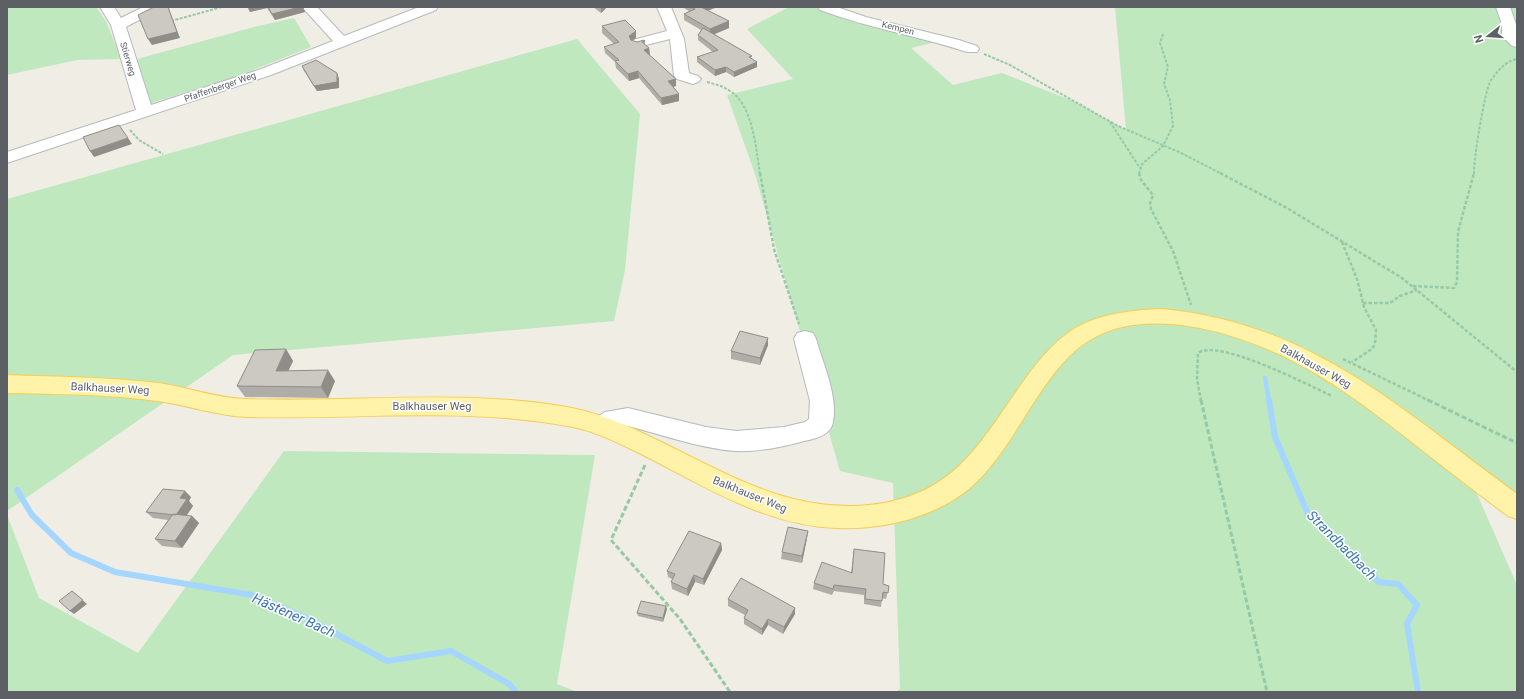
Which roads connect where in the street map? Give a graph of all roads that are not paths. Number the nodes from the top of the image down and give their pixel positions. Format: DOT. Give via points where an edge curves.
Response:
graph roads {
  1 [pos="107,7"];
  2 [pos="156,7"];
  3 [pos="431,7"];
  4 [pos="664,7"];
  5 [pos="825,7"];
  6 [pos="1503,7"];
  7 [pos="316,8"];
  8 [pos="118,25"];
  9 [pos="675,33"];
  10 [pos="342,42"];
  11 [pos="638,43"];
  12 [pos="1517,43"];
  13 [pos="972,49"];
  14 [pos="693,79"];
  15 [pos="145,113"];
  16 [pos="7,158"];
  17 [pos="805,339"];
  18 [pos="7,384"];
  19 [pos="602,426"];
  20 [pos="1517,508"];
  1 -- 8 [label="street, Stierweg"];
  2 -- 8 [label="street"];
  3 -- 10 [label="street, Pfaffenberger Weg"];
  4 -- 9 [label="street"];
  5 -- 13 [label="street, Kempen"];
  6 -- 12 [label="street" via="1509,24 1509,36"];
  7 -- 10 [label="street"];
  8 -- 15 [label="street, Stierweg"];
  9 -- 11 [label="street"];
  9 -- 14 [label="street" via="680,50 681,74"];
  10 -- 15 [label="street, Pfaffenberger Weg"];
  15 -- 16 [label="street, Pfaffenberger Weg"];
  17 -- 19 [label="street" via="822,401 821,422 812,430 784,437 736,441 706,437 628,417 613,419"];
  18 -- 19 [label="main road, Balkhauser Weg" via="156,391 231,407 249,408 443,405 506,408 569,417"];
  19 -- 20 [label="main road, Balkhauser Weg" via="653,448 719,483 781,509 829,517 870,517 903,510 938,496 965,476 996,440 1044,370 1084,333 1129,319 1169,317 1198,320 1256,335 1315,363 1375,401"];
}
